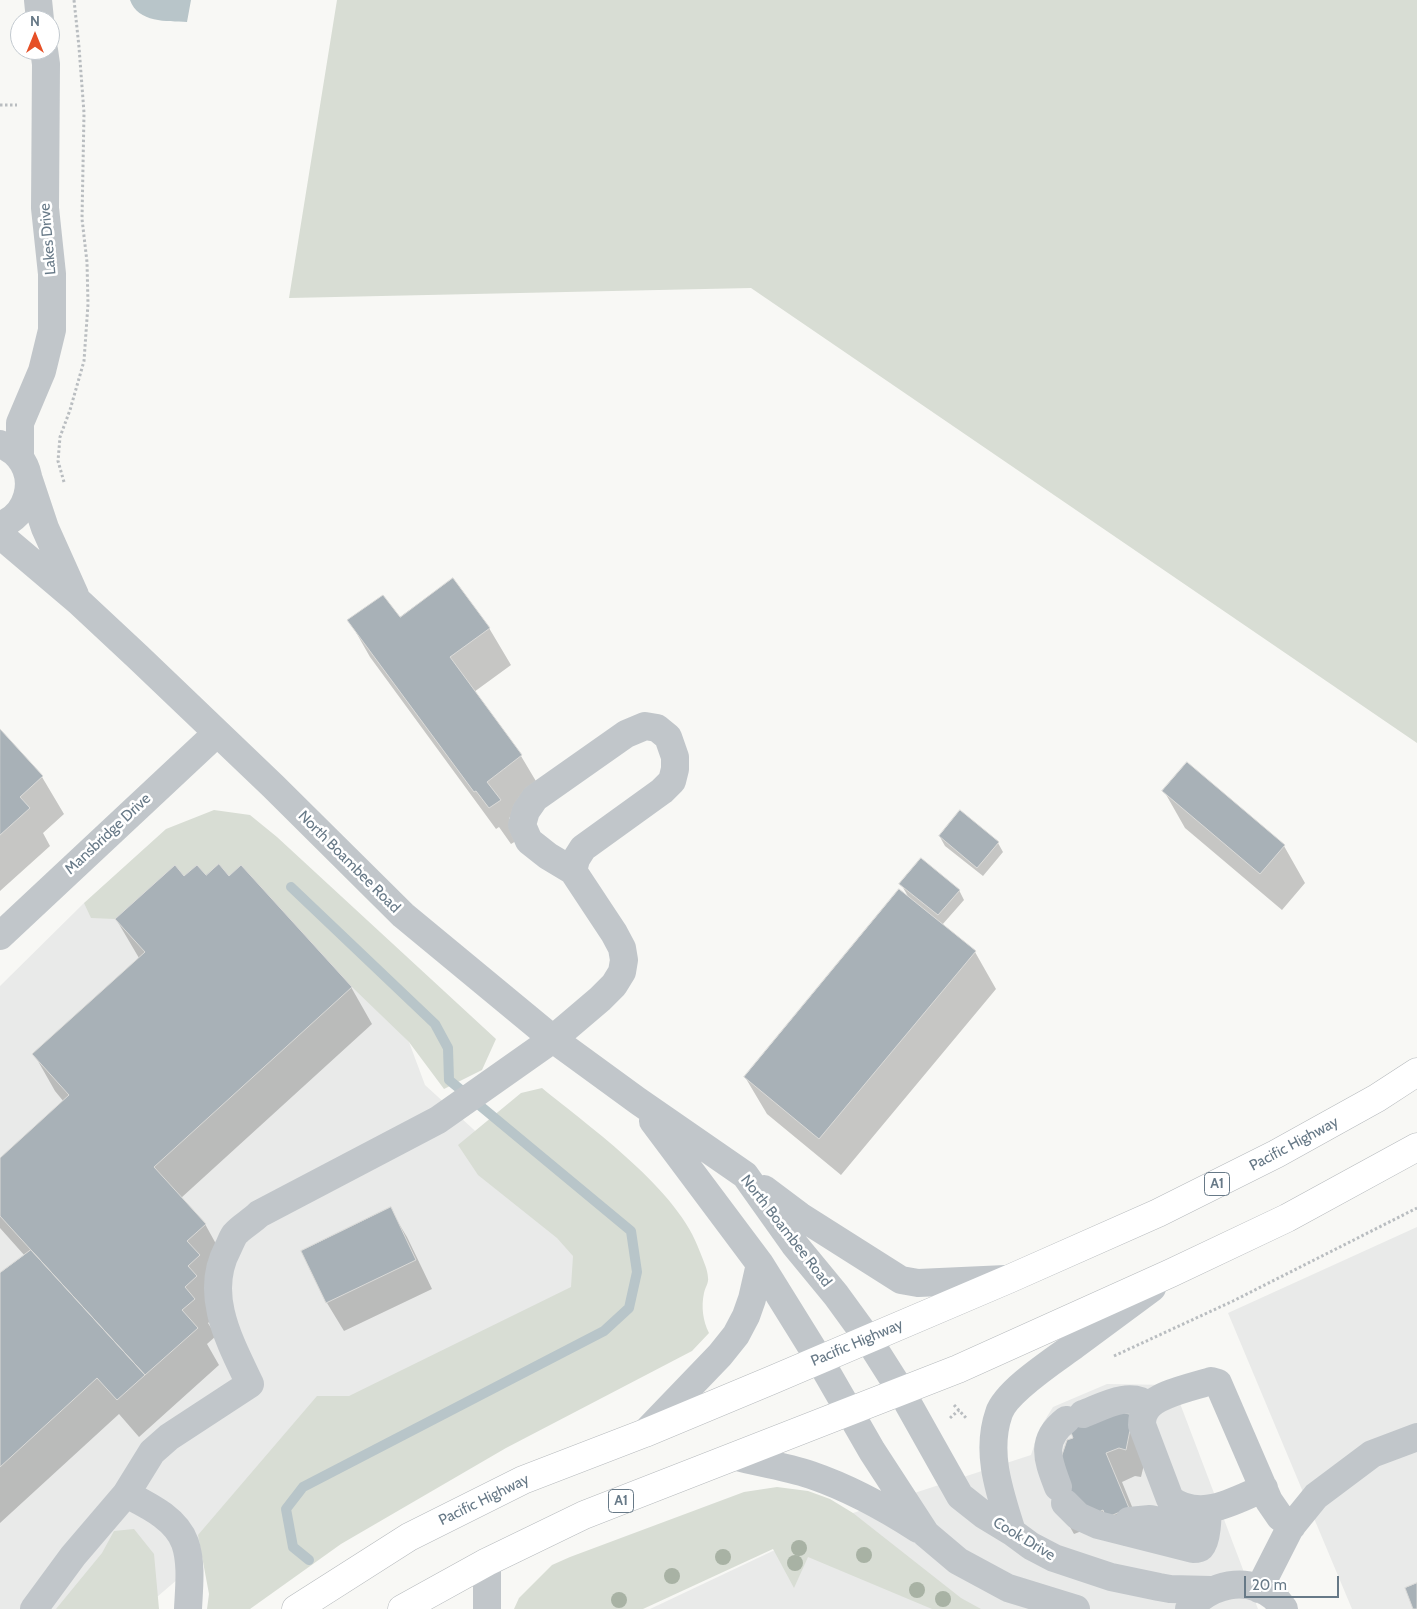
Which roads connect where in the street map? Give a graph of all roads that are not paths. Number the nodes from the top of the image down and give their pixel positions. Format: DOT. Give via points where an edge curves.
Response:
graph roads {
  1 [pos="45,60"];
  2 [pos="10,428"];
  3 [pos="16,460"];
  4 [pos="0,526"];
  5 [pos="0,535"];
  6 [pos="78,601"];
  7 [pos="217,733"];
  8 [pos="573,871"];
  9 [pos="0,936"];
  10 [pos="553,1039"];
  11 [pos="1417,1072"];
  12 [pos="638,1102"];
  13 [pos="1417,1147"];
  14 [pos="745,1175"];
  15 [pos="760,1264"];
  16 [pos="1171,1273"];
  17 [pos="1009,1279"];
  18 [pos="868,1339"];
  19 [pos="819,1359"];
  20 [pos="901,1391"];
  21 [pos="1149,1406"];
  22 [pos="849,1412"];
  23 [pos="645,1433"];
  24 [pos="1417,1437"];
  25 [pos="736,1457"];
  26 [pos="1264,1488"];
  27 [pos="126,1494"];
  28 [pos="1207,1520"];
  29 [pos="1292,1526"];
  30 [pos="1012,1532"];
  31 [pos="926,1534"];
  32 [pos="487,1562"];
  33 [pos="1260,1589"];
  34 [pos="1211,1590"];
  35 [pos="34,1609"];
  36 [pos="188,1609"];
  37 [pos="296,1609"];
  38 [pos="402,1609"];
  39 [pos="487,1609"];
  40 [pos="1076,1609"];
  41 [pos="1190,1609"];
  42 [pos="1284,1609"];
  1 -- 2 [label="street, Lakes Drive" via="45,208 52,274 52,330 42,371"];
  2 -- 3 [label="street, Lakes Drive"];
  3 -- 4 [label="street" via="28,493 16,517"];
  3 -- 6 [label="street, North Boambee Road"];
  5 -- 6 [label="street, North Boambee Road"];
  6 -- 7 [label="street, North Boambee Road"];
  7 -- 9 [label="street, Mansbridge Drive"];
  7 -- 10 [label="street, North Boambee Road" via="403,916"];
  8 -- 8 [label="street" via="529,841 522,825 526,811 535,798 626,734 646,726 657,728 668,737 675,757 672,781 583,848"];
  8 -- 10 [label="street" via="614,933 624,960 622,972 614,984"];
  10 -- 12 [label="street, North Boambee Road"];
  10 -- 27 [label="street" via="438,1120 259,1214 235,1234 222,1260 218,1303 228,1336 250,1384 169,1437 152,1452"];
  11 -- 17 [label="highway, Pacific Highway / A1" via="1377,1098 1268,1158 1158,1213"];
  12 -- 14 [label="street, North Boambee Road"];
  12 -- 15 [label="street, North Boambee Road"];
  13 -- 16 [label="highway, A1" via="1287,1218"];
  14 -- 17 [label="street" via="800,1216 902,1280 918,1283"];
  14 -- 18 [label="street, North Boambee Road"];
  15 -- 19 [label="street, North Boambee Road"];
  15 -- 23 [label="street" via="752,1299 736,1336"];
  16 -- 20 [label="highway, A1" via="958,1369"];
  16 -- 30 [label="street" via="1024,1383 1000,1410 993,1454 996,1477"];
  17 -- 18 [label="highway, Pacific Highway / A1"];
  18 -- 19 [label="highway, Pacific Highway / A1"];
  18 -- 20 [label="street, North Boambee Road"];
  19 -- 22 [label="street, North Boambee Road"];
  19 -- 23 [label="highway, Pacific Highway / A1"];
  20 -- 22 [label="highway, A1"];
  20 -- 30 [label="street, Cook Drive" via="960,1496"];
  21 -- 26 [label="street" via="1162,1397 1210,1381 1218,1383"];
  21 -- 28 [label="street" via="1142,1425 1170,1499"];
  21 -- 28 [label="street" via="1140,1400 1125,1399 1074,1417 1057,1427 1048,1450 1048,1461 1062,1495 1078,1516 1111,1529 1193,1549 1202,1546"];
  22 -- 25 [label="highway, A1"];
  22 -- 31 [label="street"];
  23 -- 37 [label="highway, Pacific Highway / A1" via="523,1480 409,1537"];
  24 -- 29 [label="street" via="1372,1454 1316,1496"];
  25 -- 31 [label="street" via="809,1474 844,1488 885,1508"];
  25 -- 32 [label="highway, A1" via="584,1515"];
  26 -- 28 [label="street" via="1224,1505"];
  26 -- 29 [label="street" via="1280,1517"];
  27 -- 35 [label="street" via="73,1556"];
  27 -- 36 [label="street" via="159,1512 178,1530 185,1542 189,1573"];
  29 -- 33 [label="street"];
  30 -- 34 [label="street, Cook Drive" via="1054,1558 1111,1577 1170,1589"];
  31 -- 40 [label="street" via="958,1561 1008,1588"];
  32 -- 38 [label="highway, A1"];
  32 -- 39 [label="street"];
  33 -- 34 [label="street, Cook Drive" via="1227,1585"];
  33 -- 42 [label="street" via="1274,1597"];
  34 -- 41 [label="street"];
}
